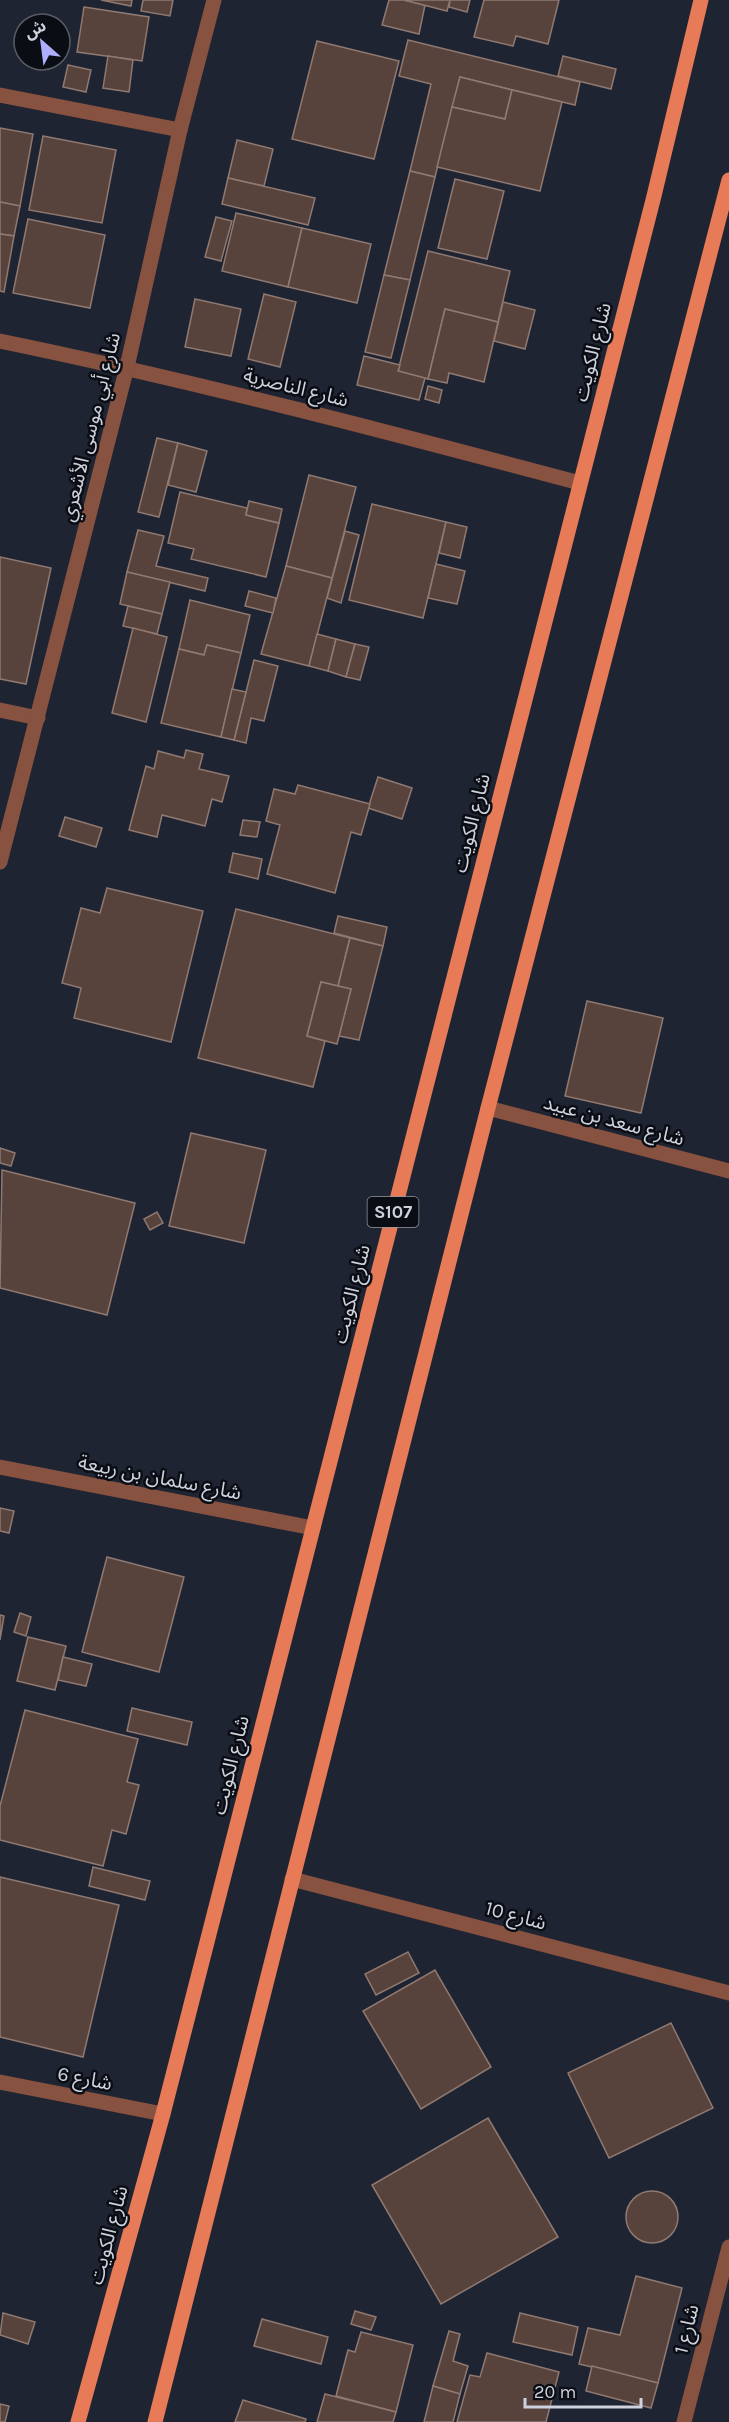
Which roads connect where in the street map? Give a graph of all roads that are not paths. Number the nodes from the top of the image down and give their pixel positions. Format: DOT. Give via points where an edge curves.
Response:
graph roads {
  1 [pos="214,0"];
  2 [pos="701,0"];
  3 [pos="0,95"];
  4 [pos="180,130"];
  5 [pos="729,180"];
  6 [pos="0,341"];
  7 [pos="127,367"];
  8 [pos="580,483"];
  9 [pos="0,710"];
  10 [pos="38,718"];
  11 [pos="0,862"];
  12 [pos="488,1108"];
  13 [pos="729,1171"];
  14 [pos="0,1467"];
  15 [pos="313,1528"];
  16 [pos="292,1879"];
  17 [pos="729,1993"];
  18 [pos="0,2082"];
  19 [pos="163,2114"];
  20 [pos="729,2247"];
  21 [pos="79,2421"];
  22 [pos="155,2422"];
  23 [pos="684,2422"];
  1 -- 4 [label="street, شارع أبي موسى الأشعري"];
  2 -- 8 [label="main road, شارع الكويت / S107"];
  3 -- 4 [label="street"];
  4 -- 7 [label="street, شارع أبي موسى الأشعري"];
  5 -- 12 [label="main road"];
  6 -- 7 [label="street, شارع الناصرية"];
  7 -- 8 [label="street, شارع الناصرية"];
  7 -- 10 [label="street, شارع أبي موسى الأشعري"];
  8 -- 15 [label="main road, شارع الكويت / S107"];
  9 -- 10 [label="street"];
  10 -- 11 [label="street, شارع أبي موسى الأشعري"];
  12 -- 13 [label="street, شارع سعد بن عبيد"];
  12 -- 16 [label="main road"];
  14 -- 15 [label="street, شارع سلمان بن ربيعة"];
  15 -- 19 [label="main road, شارع الكويت / S107"];
  16 -- 17 [label="street, شارع 10"];
  16 -- 22 [label="main road"];
  18 -- 19 [label="street, شارع 6"];
  19 -- 21 [label="main road, شارع الكويت / S107"];
  20 -- 23 [label="street, شارع 1"];
}
